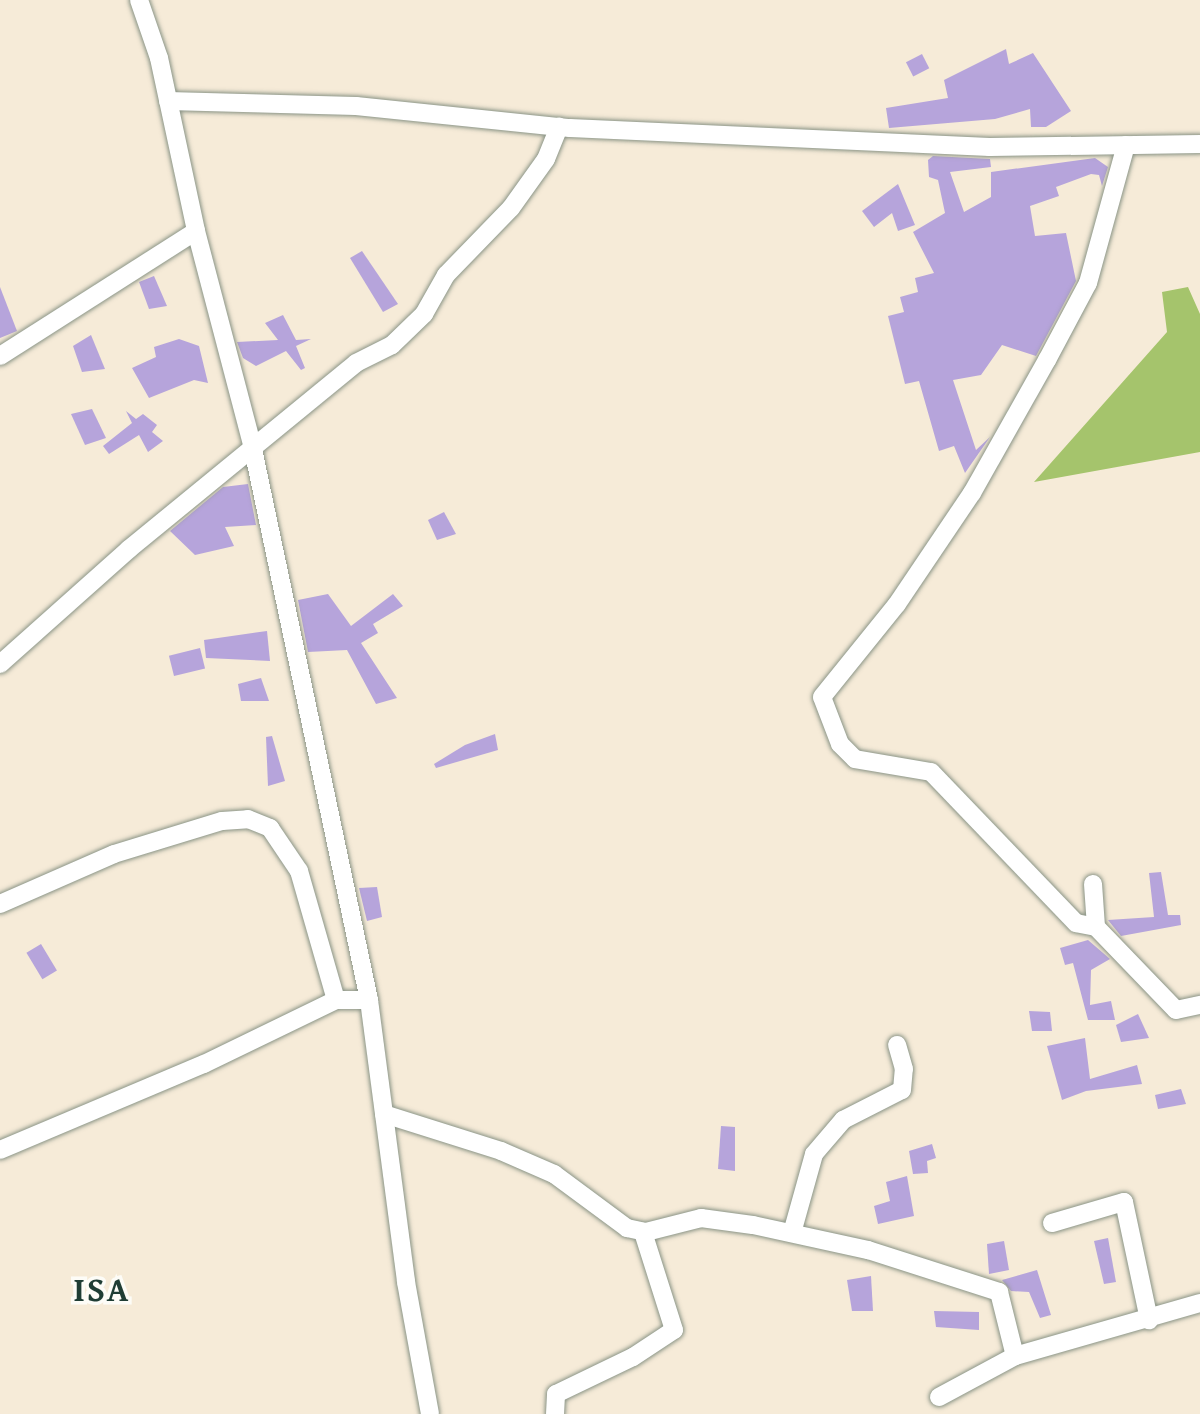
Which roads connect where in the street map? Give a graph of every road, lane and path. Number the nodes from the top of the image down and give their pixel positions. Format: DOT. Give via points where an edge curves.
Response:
graph roads {
  1 [pos="139,0"];
  2 [pos="168,101"];
  3 [pos="559,127"];
  4 [pos="1200,144"];
  5 [pos="1126,145"];
  6 [pos="196,231"];
  7 [pos="0,356"];
  8 [pos="253,449"];
  9 [pos="0,664"];
  10 [pos="1093,884"];
  11 [pos="0,904"];
  12 [pos="1096,927"];
  13 [pos="336,1000"];
  14 [pos="369,1000"];
  15 [pos="1200,1005"];
  16 [pos="897,1045"];
  17 [pos="384,1114"];
  18 [pos="0,1150"];
  19 [pos="1052,1223"];
  20 [pos="643,1232"];
  21 [pos="792,1233"];
  22 [pos="1200,1303"];
  23 [pos="1149,1320"];
  24 [pos="1015,1356"];
  25 [pos="939,1397"];
  26 [pos="430,1414"];
  27 [pos="555,1414"];
  1 -- 2 [label="street"];
  2 -- 3 [label="street" via="356,106"];
  2 -- 6 [label="street"];
  3 -- 5 [label="street" via="990,147"];
  3 -- 8 [label="street" via="526,188 446,275 424,314 392,345 356,363"];
  4 -- 5 [label="street"];
  5 -- 12 [label="street" via="1088,283 1047,360 972,493 897,604 822,697 840,744 855,759 931,772 1076,923"];
  6 -- 7 [label="street"];
  6 -- 8 [label="street"];
  8 -- 9 [label="street" via="129,549"];
  8 -- 14 [label="street"];
  10 -- 12 [label="street"];
  11 -- 13 [label="street" via="114,854 222,821 248,819 270,828 299,871"];
  12 -- 15 [label="street" via="1176,1010"];
  13 -- 14 [label="street"];
  13 -- 18 [label="street" via="204,1064"];
  14 -- 17 [label="street"];
  16 -- 21 [label="street" via="904,1069 902,1090 843,1120 814,1154"];
  17 -- 20 [label="street" via="501,1151 554,1174 621,1226"];
  17 -- 26 [label="street"];
  19 -- 23 [label="street" via="1124,1202"];
  20 -- 21 [label="street" via="701,1218"];
  20 -- 27 [label="street" via="674,1330 633,1357 556,1394"];
  21 -- 24 [label="street" via="868,1250 999,1292"];
  22 -- 23 [label="street"];
  23 -- 24 [label="street"];
  24 -- 25 [label="street"];
}
